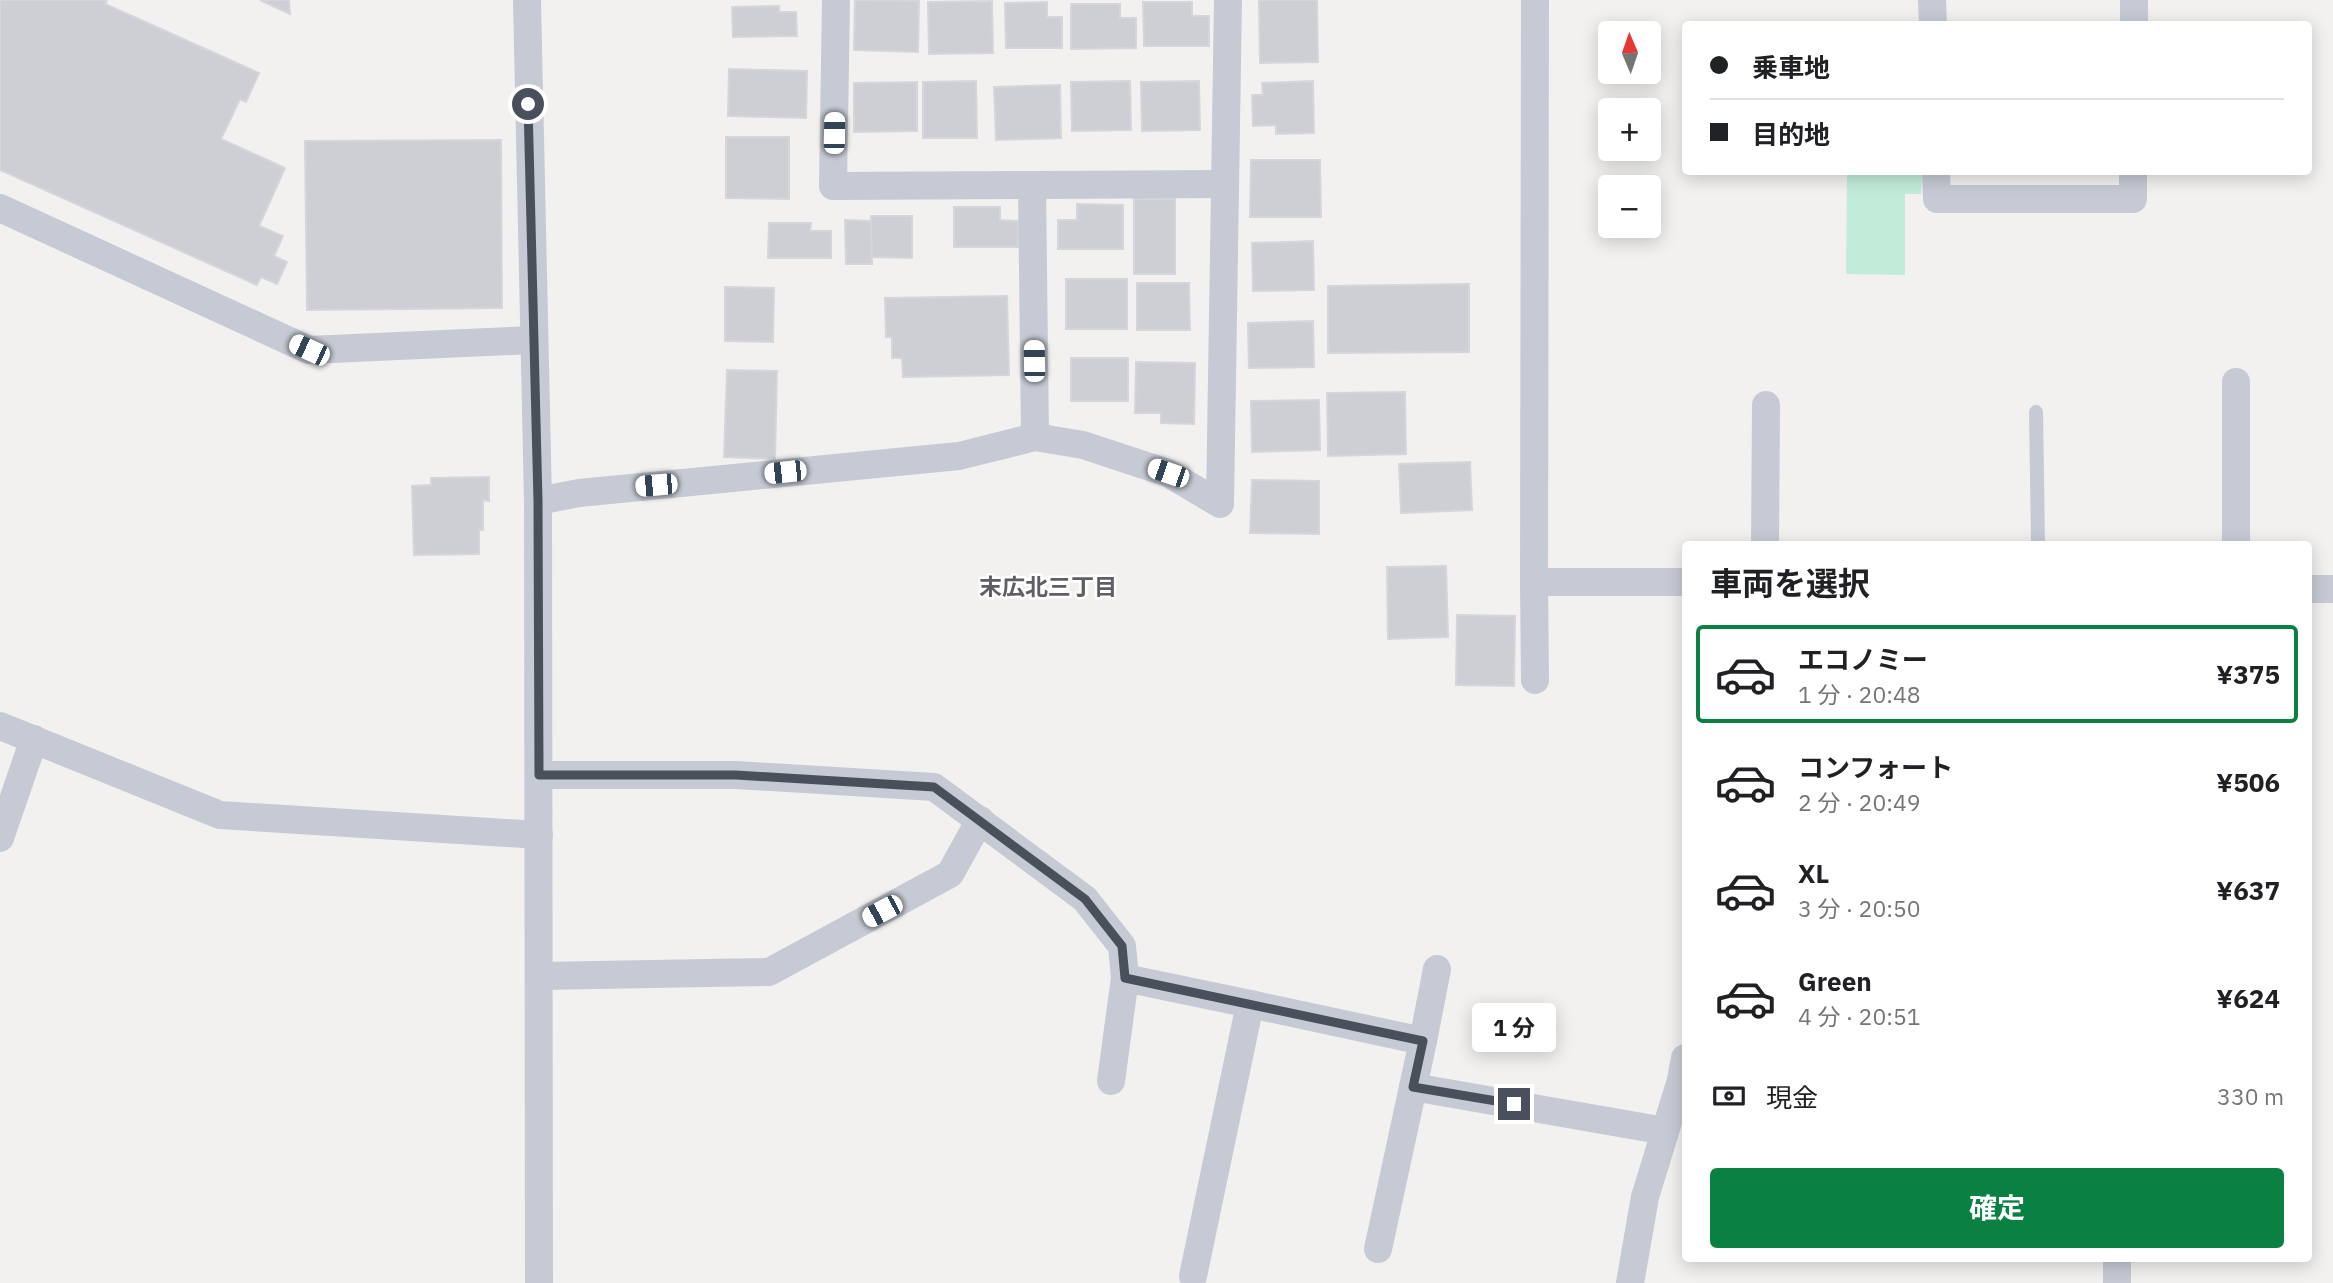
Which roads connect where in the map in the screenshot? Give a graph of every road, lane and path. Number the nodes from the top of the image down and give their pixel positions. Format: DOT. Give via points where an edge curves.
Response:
graph roads {
  1 [pos="527,0"];
  2 [pos="836,0"];
  3 [pos="1228,0"];
  4 [pos="1535,0"];
  5 [pos="1932,0"];
  6 [pos="2134,0"];
  7 [pos="1933,21"];
  8 [pos="2134,21"];
  9 [pos="1936,175"];
  10 [pos="2133,175"];
  11 [pos="1225,184"];
  12 [pos="1032,185"];
  13 [pos="0,208"];
  14 [pos="533,340"];
  15 [pos="2236,382"];
  16 [pos="1766,405"];
  17 [pos="2036,412"];
  18 [pos="1035,437"];
  19 [pos="538,501"];
  20 [pos="1765,541"];
  21 [pos="2038,541"];
  22 [pos="2236,541"];
  23 [pos="1534,582"];
  24 [pos="1682,582"];
  25 [pos="2312,589"];
  26 [pos="2333,589"];
  27 [pos="1535,680"];
  28 [pos="0,726"];
  29 [pos="34,739"];
  30 [pos="539,775"];
  31 [pos="980,820"];
  32 [pos="539,835"];
  33 [pos="0,838"];
  34 [pos="1437,969"];
  35 [pos="540,976"];
  36 [pos="1125,978"];
  37 [pos="1250,1004"];
  38 [pos="1423,1041"];
  39 [pos="1682,1069"];
  40 [pos="1111,1081"];
  41 [pos="1413,1087"];
  42 [pos="1665,1131"];
  43 [pos="1378,1249"];
  44 [pos="2117,1262"];
  45 [pos="1193,1276"];
  46 [pos="539,1283"];
  47 [pos="1630,1283"];
  48 [pos="2117,1283"];
  1 -- 14 [label="street"];
  2 -- 12 [label="street" via="832,186"];
  3 -- 11 [label="street"];
  4 -- 23 [label="street"];
  5 -- 7 [label="street"];
  6 -- 8 [label="street"];
  9 -- 10 [label="street" via="1937,200 2133,199"];
  11 -- 12 [label="street"];
  11 -- 18 [label="street" via="1220,504 1168,473 1083,444"];
  12 -- 18 [label="street"];
  13 -- 14 [label="street" via="309,350"];
  14 -- 19 [label="street"];
  15 -- 22 [label="street"];
  16 -- 20 [label="street"];
  17 -- 21 [label="lane"];
  18 -- 19 [label="street" via="959,456 579,493"];
  19 -- 30 [label="street"];
  23 -- 24 [label="street"];
  23 -- 27 [label="street"];
  25 -- 26 [label="street"];
  28 -- 29 [label="street"];
  29 -- 32 [label="street" via="220,815"];
  29 -- 33 [label="street"];
  30 -- 31 [label="street" via="736,775 934,787"];
  30 -- 32 [label="street"];
  31 -- 35 [label="street" via="950,874 769,972"];
  31 -- 36 [label="street" via="1085,899 1122,946"];
  32 -- 35 [label="street"];
  34 -- 38 [label="street"];
  35 -- 46 [label="street"];
  36 -- 37 [label="street"];
  36 -- 40 [label="street"];
  37 -- 38 [label="street"];
  37 -- 45 [label="street"];
  38 -- 41 [label="street"];
  39 -- 42 [label="street"];
  41 -- 42 [label="street"];
  41 -- 43 [label="street"];
  42 -- 47 [label="street" via="1645,1197"];
  44 -- 48 [label="street"];
}
